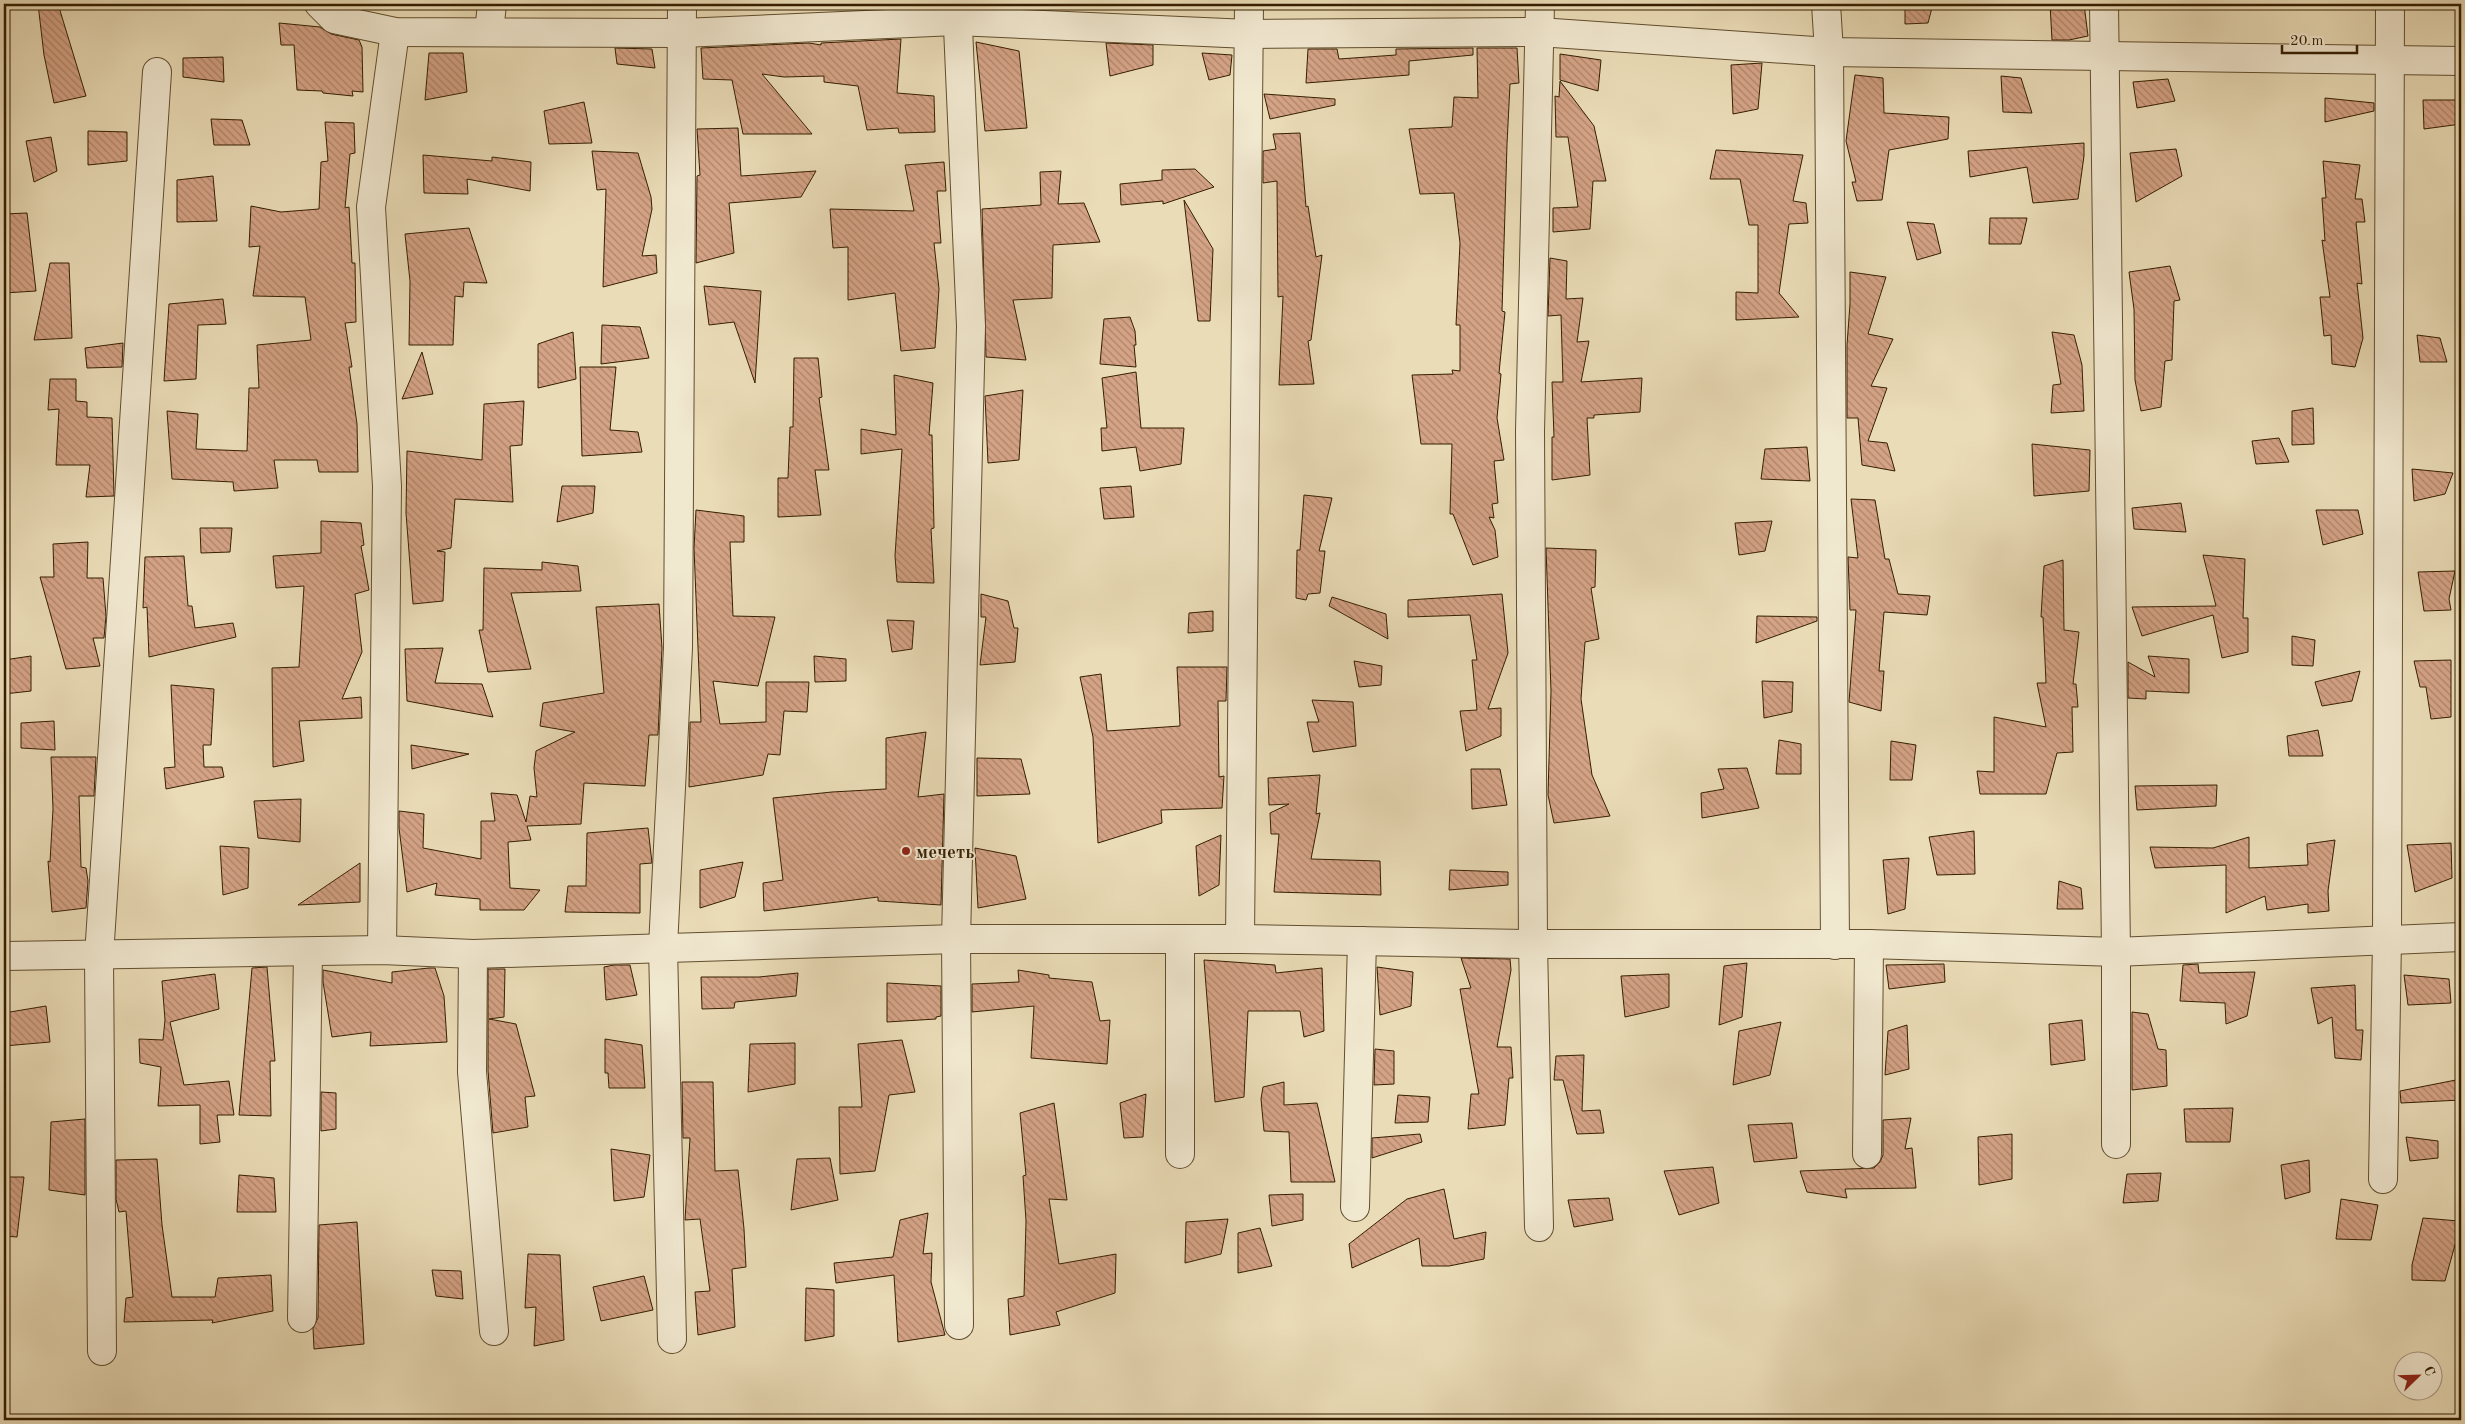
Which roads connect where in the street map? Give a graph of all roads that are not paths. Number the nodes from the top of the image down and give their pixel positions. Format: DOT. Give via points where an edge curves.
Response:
graph roads {
  1 [pos="319,4"];
  2 [pos="492,4"];
  3 [pos="682,4"];
  4 [pos="1249,4"];
  5 [pos="1540,4"];
  6 [pos="1826,4"];
  7 [pos="2104,4"];
  8 [pos="2390,4"];
  9 [pos="957,13"];
  10 [pos="395,32"];
  11 [pos="489,32"];
  12 [pos="1539,32"];
  13 [pos="682,33"];
  14 [pos="1249,34"];
  15 [pos="1829,52"];
  16 [pos="2104,57"];
  17 [pos="2392,60"];
  18 [pos="2461,61"];
  19 [pos="157,72"];
  20 [pos="2461,937"];
  21 [pos="956,939"];
  22 [pos="1180,939"];
  23 [pos="1240,939"];
  24 [pos="2387,939"];
  25 [pos="1362,941"];
  26 [pos="1533,944"];
  27 [pos="1869,944"];
  28 [pos="1835,945"];
  29 [pos="664,947"];
  30 [pos="382,950"];
  31 [pos="308,952"];
  32 [pos="2116,952"];
  33 [pos="473,954"];
  34 [pos="4,956"];
  35 [pos="99,956"];
  36 [pos="2116,1144"];
  37 [pos="1180,1154"];
  38 [pos="1867,1154"];
  39 [pos="2383,1179"];
  40 [pos="1355,1207"];
  41 [pos="1539,1227"];
  42 [pos="302,1318"];
  43 [pos="959,1324"];
  44 [pos="494,1331"];
  45 [pos="672,1339"];
  46 [pos="102,1351"];
  1 -- 10 [label="street" via="334,18"];
  2 -- 11 [label="street"];
  3 -- 13 [label="street"];
  4 -- 14 [label="street"];
  5 -- 12 [label="street"];
  6 -- 15 [label="street"];
  7 -- 16 [label="street"];
  8 -- 17 [label="street"];
  9 -- 13 [label="street"];
  9 -- 14 [label="street"];
  9 -- 21 [label="street" via="971,326"];
  10 -- 11 [label="street"];
  10 -- 30 [label="street" via="371,207 387,486"];
  11 -- 13 [label="street"];
  12 -- 14 [label="street"];
  12 -- 15 [label="street"];
  12 -- 26 [label="street" via="1530,431"];
  13 -- 29 [label="street" via="678,648"];
  14 -- 23 [label="street"];
  15 -- 16 [label="street"];
  15 -- 28 [label="street"];
  16 -- 17 [label="street"];
  16 -- 32 [label="street"];
  17 -- 18 [label="street"];
  17 -- 24 [label="street"];
  19 -- 35 [label="street"];
  20 -- 24 [label="street"];
  21 -- 22 [label="street"];
  21 -- 29 [label="street"];
  21 -- 43 [label="street"];
  22 -- 23 [label="street"];
  22 -- 37 [label="street"];
  23 -- 25 [label="street"];
  24 -- 32 [label="street"];
  24 -- 39 [label="street"];
  25 -- 26 [label="street"];
  25 -- 40 [label="street"];
  26 -- 28 [label="street"];
  26 -- 41 [label="street"];
  27 -- 28 [label="street"];
  27 -- 32 [label="street"];
  27 -- 38 [label="street"];
  29 -- 33 [label="street"];
  29 -- 45 [label="street"];
  30 -- 31 [label="street"];
  30 -- 33 [label="street"];
  31 -- 35 [label="street"];
  31 -- 42 [label="street"];
  32 -- 36 [label="street"];
  33 -- 44 [label="street" via="472,1072"];
  34 -- 35 [label="street"];
  35 -- 46 [label="street"];
}
